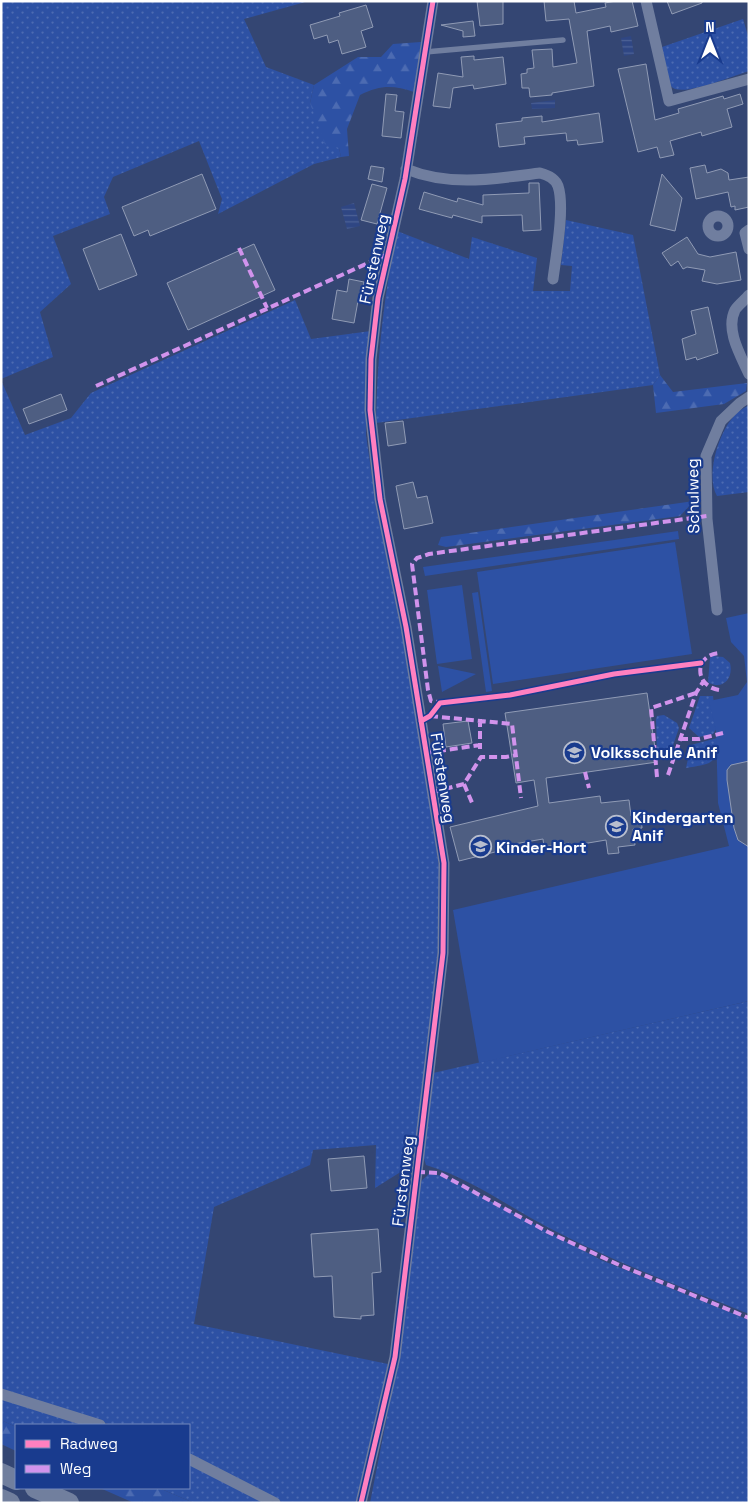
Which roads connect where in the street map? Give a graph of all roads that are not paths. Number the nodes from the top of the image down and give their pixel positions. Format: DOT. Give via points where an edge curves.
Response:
graph roads {
  1 [pos="433,1"];
  2 [pos="646,1"];
  3 [pos="563,40"];
  4 [pos="424,52"];
  5 [pos="749,79"];
  6 [pos="406,169"];
  7 [pos="728,228"];
  8 [pos="747,231"];
  9 [pos="749,249"];
  10 [pos="553,279"];
  11 [pos="749,295"];
  12 [pos="749,374"];
  13 [pos="749,397"];
  14 [pos="717,610"];
  15 [pos="1,1394"];
  16 [pos="97,1424"];
  17 [pos="190,1460"];
  18 [pos="1,1473"];
  19 [pos="15,1480"];
  20 [pos="37,1489"];
  21 [pos="1,1499"];
  22 [pos="10,1503"];
  23 [pos="69,1503"];
  24 [pos="276,1503"];
  25 [pos="361,1503"];
  1 -- 4 [label="street, Fürstenweg"];
  2 -- 5 [label="street" via="669,101"];
  3 -- 4 [label="lane"];
  4 -- 6 [label="street, Fürstenweg"];
  6 -- 10 [label="street" via="427,178 465,180 540,173 550,176 558,186 560,220"];
  6 -- 25 [label="street, Fürstenweg" via="378,298 371,359 370,410 380,499 406,627 444,863 443,953 395,1357"];
  7 -- 8 [label="street"];
  8 -- 9 [label="street"];
  11 -- 12 [label="street" via="735,310 732,323 734,340"];
  13 -- 14 [label="street, Schulweg" via="721,421 706,456 707,520"];
  15 -- 16 [label="street"];
  17 -- 24 [label="street"];
  18 -- 19 [label="highway"];
  20 -- 23 [label="highway"];
  21 -- 22 [label="highway"];
}
